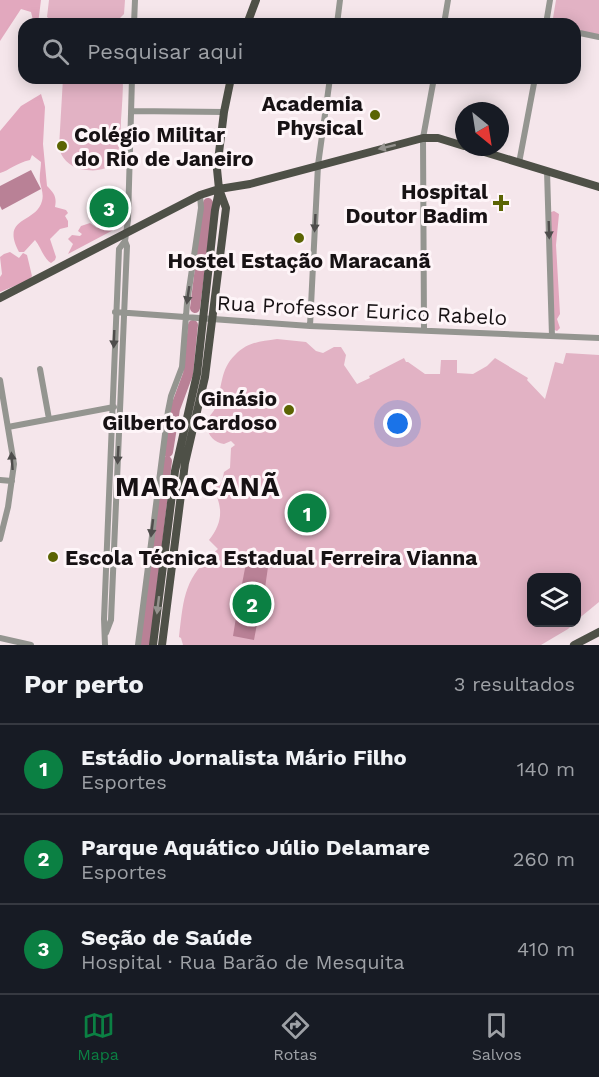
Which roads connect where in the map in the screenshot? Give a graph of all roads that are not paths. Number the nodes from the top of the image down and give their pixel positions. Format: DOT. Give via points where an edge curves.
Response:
graph roads {
  1 [pos="135,0"];
  2 [pos="255,0"];
  3 [pos="340,0"];
  4 [pos="448,0"];
  5 [pos="550,0"];
  6 [pos="134,18"];
  7 [pos="249,18"];
  8 [pos="338,18"];
  9 [pos="445,18"];
  10 [pos="547,18"];
  11 [pos="581,33"];
  12 [pos="599,37"];
  13 [pos="132,84"];
  14 [pos="230,84"];
  15 [pos="329,84"];
  16 [pos="433,84"];
  17 [pos="535,84"];
  18 [pos="131,111"];
  19 [pos="224,112"];
  20 [pos="423,138"];
  21 [pos="455,143"];
  22 [pos="497,156"];
  23 [pos="519,163"];
  24 [pos="318,165"];
  25 [pos="547,171"];
  26 [pos="598,185"];
  27 [pos="219,189"];
  28 [pos="200,195"];
  29 [pos="126,237"];
  30 [pos="121,275"];
  31 [pos="0,298"];
  32 [pos="115,312"];
  33 [pos="123,313"];
  34 [pos="186,318"];
  35 [pos="202,319"];
  36 [pos="212,320"];
  37 [pos="310,326"];
  38 [pos="424,330"];
  39 [pos="552,336"];
  40 [pos="599,338"];
  41 [pos="40,369"];
  42 [pos="0,380"];
  43 [pos="121,407"];
  44 [pos="112,408"];
  45 [pos="49,419"];
  46 [pos="8,427"];
  47 [pos="0,480"];
  48 [pos="12,482"];
  49 [pos="108,502"];
  50 [pos="116,502"];
  51 [pos="0,539"];
  52 [pos="110,566"];
  53 [pos="148,576"];
  54 [pos="160,577"];
  55 [pos="597,633"];
  56 [pos="0,638"];
  57 [pos="14,644"];
  58 [pos="31,645"];
  59 [pos="105,645"];
  60 [pos="138,645"];
  61 [pos="153,645"];
  62 [pos="162,645"];
  63 [pos="574,645"];
  64 [pos="592,645"];
  1 -- 6 [label="street"];
  2 -- 7 [label="main road"];
  3 -- 8 [label="street"];
  4 -- 9 [label="street"];
  5 -- 10 [label="street"];
  11 -- 12 [label="street"];
  13 -- 18 [label="street"];
  14 -- 19 [label="main road"];
  15 -- 24 [label="street"];
  16 -- 20 [label="street"];
  17 -- 23 [label="street"];
  18 -- 19 [label="street"];
  18 -- 29 [label="street"];
  19 -- 27 [label="main road" via="217,169"];
  20 -- 21 [label="main road"];
  20 -- 24 [label="main road, one-way"];
  20 -- 38 [label="street"];
  22 -- 23 [label="main road"];
  23 -- 25 [label="main road"];
  24 -- 27 [label="main road"];
  24 -- 37 [label="street, one-way"];
  25 -- 26 [label="main road"];
  25 -- 39 [label="street, one-way"];
  27 -- 28 [label="main road"];
  27 -- 35 [label="main road"];
  27 -- 36 [label="main road" via="226,208"];
  28 -- 29 [label="main road"];
  28 -- 34 [label="street, one-way"];
  29 -- 30 [label="street" via="118,249"];
  29 -- 31 [label="main road"];
  30 -- 32 [label="street"];
  30 -- 33 [label="street"];
  32 -- 33 [label="street, Rua Professor Eurico Rabelo"];
  32 -- 44 [label="street, one-way"];
  33 -- 34 [label="street, Rua Professor Eurico Rabelo"];
  33 -- 43 [label="street"];
  34 -- 35 [label="street, Rua Professor Eurico Rabelo"];
  34 -- 53 [label="street, one-way" via="182,367 168,411"];
  35 -- 36 [label="street, Rua Professor Eurico Rabelo"];
  35 -- 54 [label="main road" via="197,374 175,471"];
  36 -- 37 [label="street, Rua Professor Eurico Rabelo"];
  36 -- 62 [label="main road" via="205,377 185,464"];
  37 -- 38 [label="street, Rua Professor Eurico Rabelo"];
  38 -- 39 [label="street, Rua Professor Eurico Rabelo"];
  39 -- 40 [label="street, Rua Professor Eurico Rabelo"];
  41 -- 45 [label="street"];
  42 -- 46 [label="street"];
  43 -- 44 [label="street"];
  43 -- 50 [label="street, one-way"];
  44 -- 45 [label="street"];
  44 -- 49 [label="street"];
  45 -- 46 [label="street"];
  48 -- 46 [label="street, one-way" via="14,464"];
  47 -- 48 [label="street"];
  48 -- 51 [label="street"];
  49 -- 50 [label="street"];
  49 -- 52 [label="street"];
  50 -- 52 [label="street"];
  52 -- 59 [label="street"];
  53 -- 54 [label="street"];
  53 -- 60 [label="street"];
  54 -- 61 [label="main road, one-way"];
  55 -- 63 [label="main road"];
  55 -- 64 [label="main road"];
  56 -- 57 [label="street"];
  57 -- 58 [label="street"];
}
